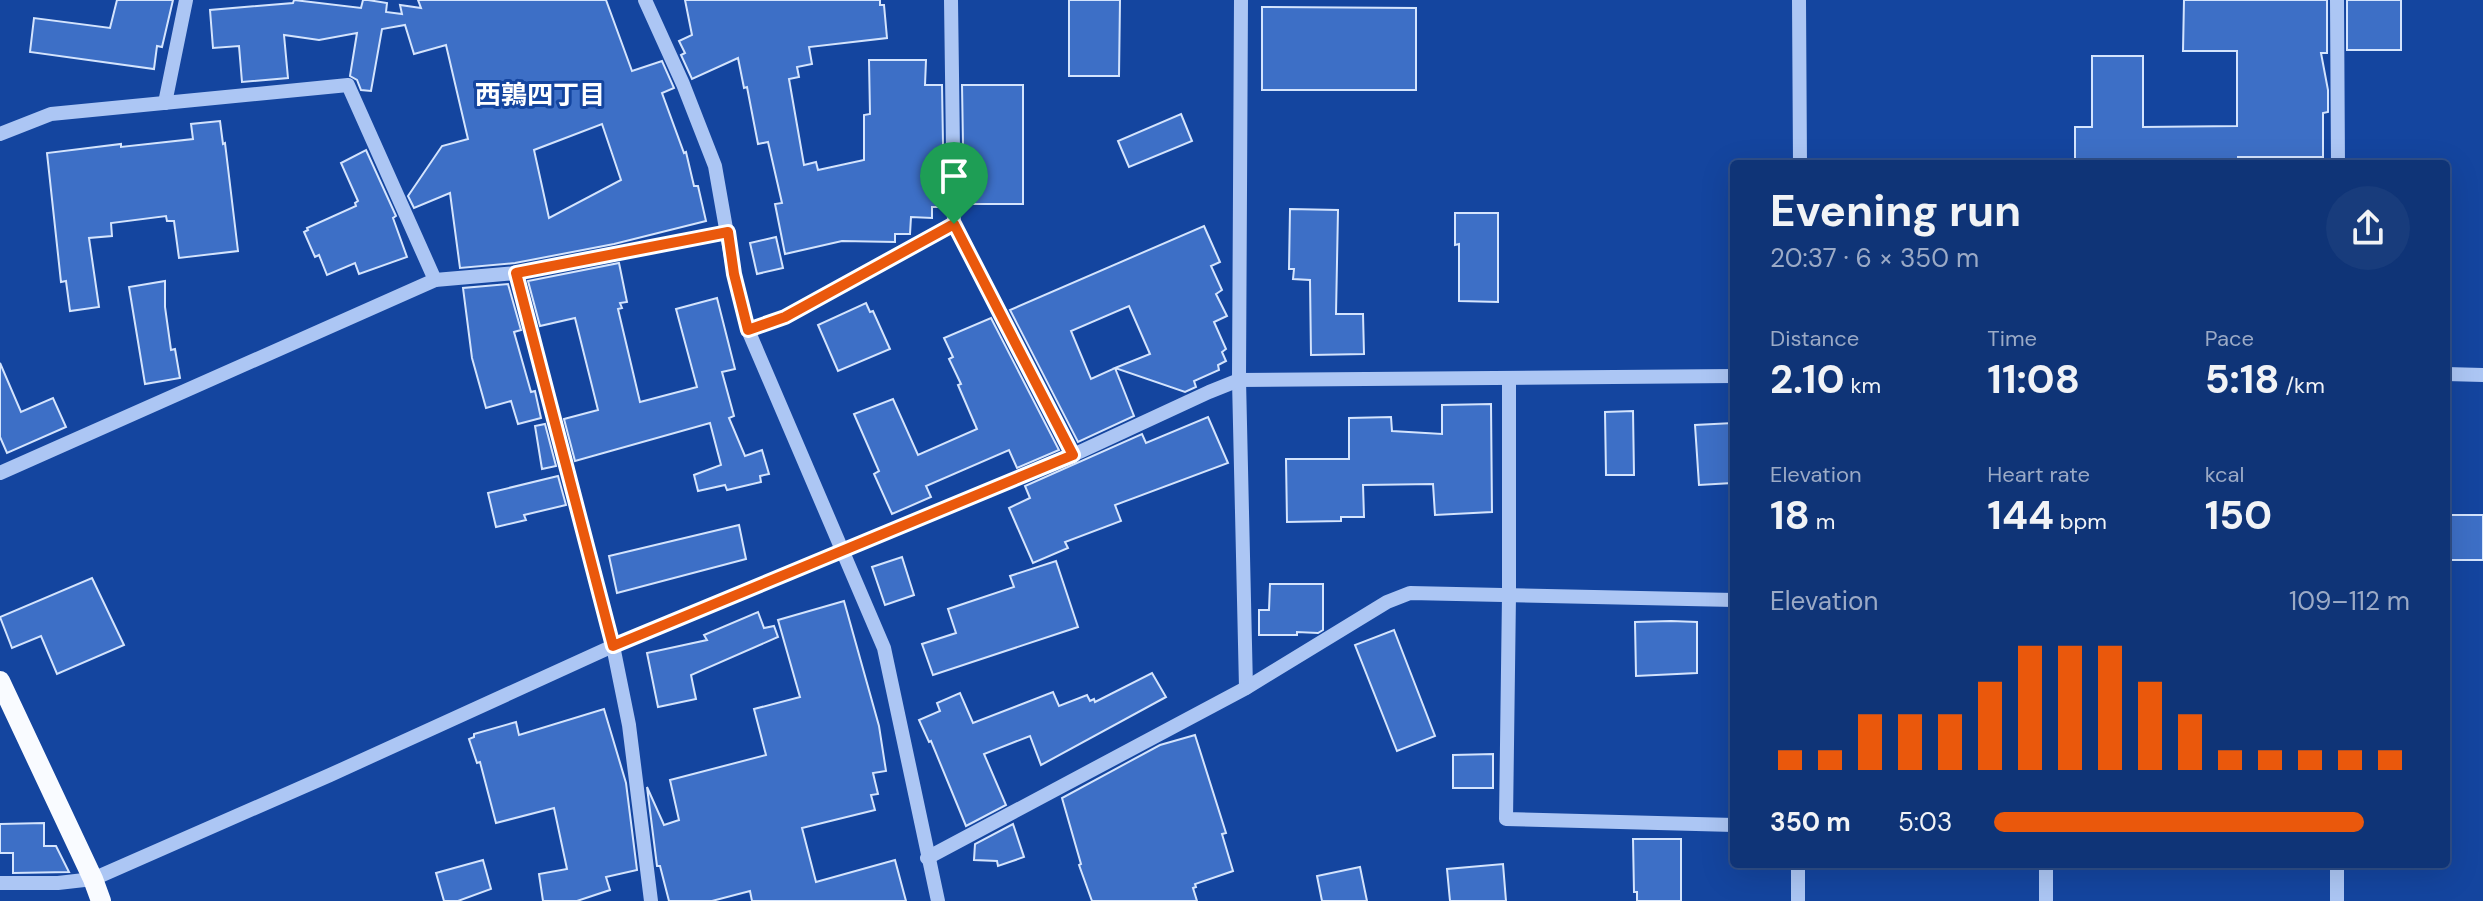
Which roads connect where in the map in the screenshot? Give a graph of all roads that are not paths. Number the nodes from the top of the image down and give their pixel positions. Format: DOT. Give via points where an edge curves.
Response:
graph roads {
  1 [pos="186,0"];
  2 [pos="645,0"];
  3 [pos="951,0"];
  4 [pos="1241,0"];
  5 [pos="1799,0"];
  6 [pos="2337,0"];
  7 [pos="165,103"];
  8 [pos="0,134"];
  9 [pos="1800,160"];
  10 [pos="2338,160"];
  11 [pos="954,224"];
  12 [pos="728,232"];
  13 [pos="516,273"];
  14 [pos="435,280"];
  15 [pos="748,330"];
  16 [pos="2450,374"];
  17 [pos="2483,375"];
  18 [pos="1730,376"];
  19 [pos="1509,379"];
  20 [pos="1239,380"];
  21 [pos="1073,455"];
  22 [pos="0,473"];
  23 [pos="843,551"];
  24 [pos="1509,595"];
  25 [pos="1730,600"];
  26 [pos="613,646"];
  27 [pos="0,681"];
  28 [pos="1246,688"];
  29 [pos="1730,825"];
  30 [pos="927,858"];
  31 [pos="1798,868"];
  32 [pos="2046,868"];
  33 [pos="2337,868"];
  34 [pos="93,879"];
  35 [pos="0,883"];
  36 [pos="101,901"];
  37 [pos="651,901"];
  38 [pos="938,901"];
  39 [pos="1798,901"];
  40 [pos="2046,901"];
  41 [pos="2337,901"];
  1 -- 7 [label="street"];
  2 -- 12 [label="street" via="715,166"];
  3 -- 11 [label="street"];
  4 -- 20 [label="street"];
  5 -- 9 [label="street"];
  6 -- 10 [label="street"];
  7 -- 8 [label="street" via="51,114"];
  7 -- 14 [label="street" via="348,85"];
  11 -- 15 [label="street" via="785,317"];
  11 -- 21 [label="street"];
  12 -- 13 [label="street"];
  12 -- 15 [label="street"];
  13 -- 14 [label="street"];
  13 -- 26 [label="street"];
  14 -- 22 [label="street"];
  15 -- 23 [label="street"];
  16 -- 17 [label="street"];
  18 -- 19 [label="street"];
  19 -- 20 [label="street"];
  19 -- 24 [label="street"];
  20 -- 21 [label="street"];
  20 -- 28 [label="street"];
  21 -- 23 [label="street"];
  23 -- 26 [label="street"];
  23 -- 30 [label="street" via="884,648"];
  24 -- 25 [label="street"];
  24 -- 28 [label="street" via="1410,593"];
  24 -- 29 [label="street" via="1506,819"];
  26 -- 34 [label="street"];
  26 -- 37 [label="street" via="629,725"];
  27 -- 34 [label="main road"];
  28 -- 30 [label="street"];
  30 -- 38 [label="street"];
  31 -- 39 [label="street"];
  32 -- 40 [label="street"];
  33 -- 41 [label="street"];
  34 -- 35 [label="street"];
  34 -- 36 [label="main road"];
}
